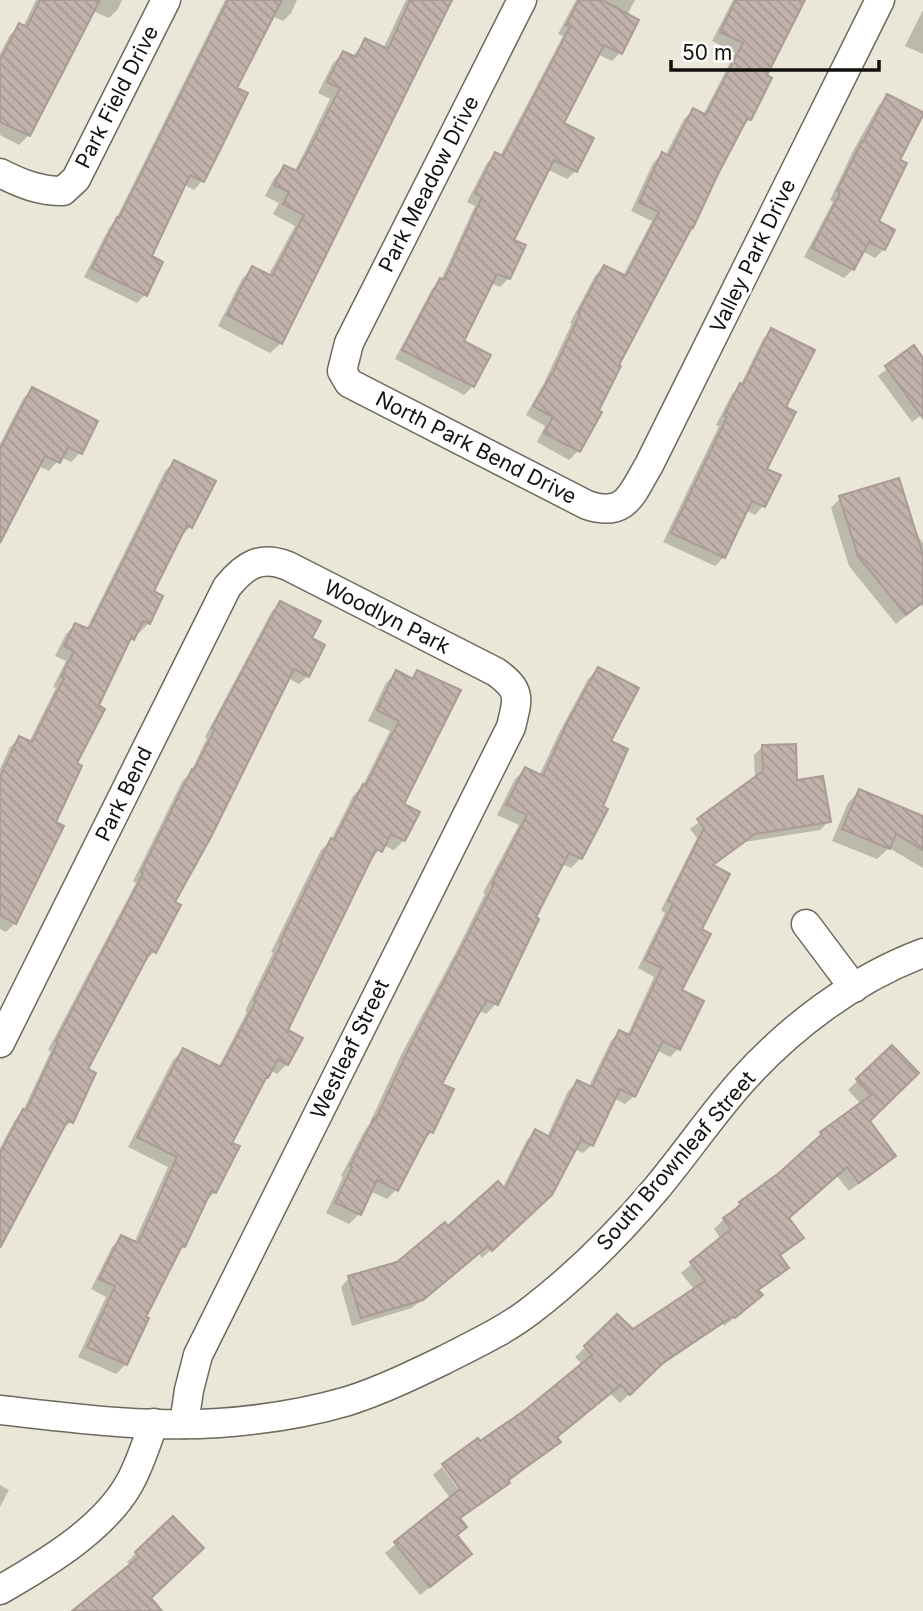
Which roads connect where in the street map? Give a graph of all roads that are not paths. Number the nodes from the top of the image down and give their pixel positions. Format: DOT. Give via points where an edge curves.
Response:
graph roads {
  1 [pos="166,0"];
  2 [pos="522,0"];
  3 [pos="880,0"];
  4 [pos="0,173"];
  5 [pos="342,371"];
  6 [pos="618,508"];
  7 [pos="265,562"];
  8 [pos="506,679"];
  9 [pos="806,925"];
  10 [pos="923,953"];
  11 [pos="855,988"];
  12 [pos="0,1043"];
  13 [pos="0,1410"];
  14 [pos="154,1423"];
  15 [pos="184,1424"];
  16 [pos="0,1590"];
  1 -- 4 [label="street, Park Field Drive" via="76,179 63,191 45,191"];
  2 -- 5 [label="street, Park Meadow Drive" via="349,343"];
  3 -- 6 [label="street, Valley Park Drive" via="649,465"];
  5 -- 6 [label="street, North Park Bend Drive" via="349,383 587,505 602,510"];
  7 -- 8 [label="street, Woodlyn Park" via="288,566"];
  7 -- 12 [label="street, Park Bend" via="240,571 228,587"];
  8 -- 15 [label="street, Westleaf Street" via="518,699 511,727 198,1355"];
  9 -- 11 [label="street"];
  10 -- 11 [label="street, South Brownleaf Street"];
  11 -- 15 [label="street, South Brownleaf Street" via="778,1045 741,1082 656,1189 604,1245 528,1312 465,1349 348,1401 280,1416"];
  13 -- 14 [label="street"];
  14 -- 15 [label="street, South Brownleaf Street"];
  14 -- 16 [label="street" via="130,1483 117,1502 95,1525"];
}
